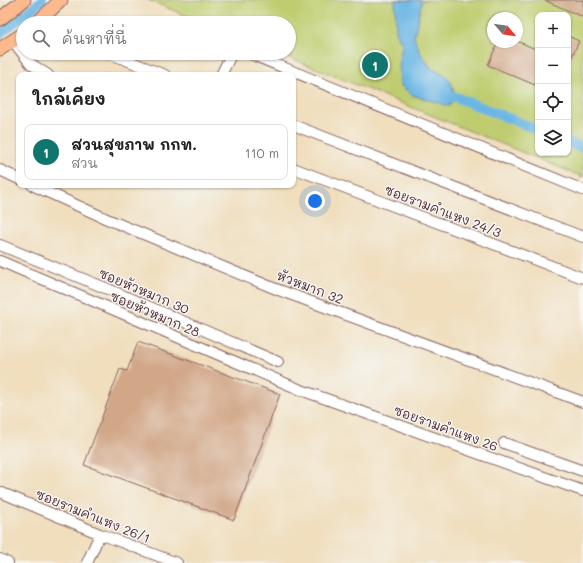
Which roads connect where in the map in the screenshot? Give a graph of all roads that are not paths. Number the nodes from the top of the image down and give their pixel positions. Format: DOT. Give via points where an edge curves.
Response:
graph roads {
  1 [pos="24,0"];
  2 [pos="61,0"];
  3 [pos="46,16"];
  4 [pos="0,19"];
  5 [pos="16,38"];
  6 [pos="0,49"];
  7 [pos="29,60"];
  8 [pos="126,60"];
  9 [pos="229,60"];
  10 [pos="265,60"];
  11 [pos="43,72"];
  12 [pos="156,72"];
  13 [pos="223,72"];
  14 [pos="294,72"];
  15 [pos="296,73"];
  16 [pos="296,126"];
  17 [pos="296,169"];
  18 [pos="0,170"];
  19 [pos="16,178"];
  20 [pos="38,188"];
  21 [pos="583,190"];
  22 [pos="583,237"];
  23 [pos="0,245"];
  24 [pos="0,261"];
  25 [pos="583,278"];
  26 [pos="278,362"];
  27 [pos="301,390"];
  28 [pos="583,402"];
  29 [pos="504,443"];
  30 [pos="583,471"];
  31 [pos="583,491"];
  32 [pos="0,492"];
  33 [pos="100,534"];
  34 [pos="0,559"];
  35 [pos="8,563"];
  36 [pos="87,563"];
  37 [pos="177,563"];
  1 -- 4 [label="main road"];
  2 -- 3 [label="main road"];
  5 -- 6 [label="main road"];
  7 -- 11 [label="street"];
  8 -- 12 [label="street"];
  9 -- 13 [label="street"];
  10 -- 14 [label="street"];
  15 -- 21 [label="street"];
  16 -- 22 [label="street"];
  17 -- 25 [label="street, ซอยรามคำแหง 24/3"];
  18 -- 19 [label="street"];
  20 -- 28 [label="street, หัวหมาก 32" via="107,220 276,289"];
  23 -- 26 [label="street, ซอยหัวหมาก 30"];
  24 -- 27 [label="street, ซอยหัวหมาก 28"];
  27 -- 31 [label="street, ซอยรามคำแหง 26"];
  29 -- 30 [label="street"];
  32 -- 33 [label="street, ซอยรามคำแหง 26/1"];
  33 -- 36 [label="street"];
  33 -- 37 [label="street, ซอยรามคำแหง 26/1"];
  34 -- 35 [label="street"];
}
